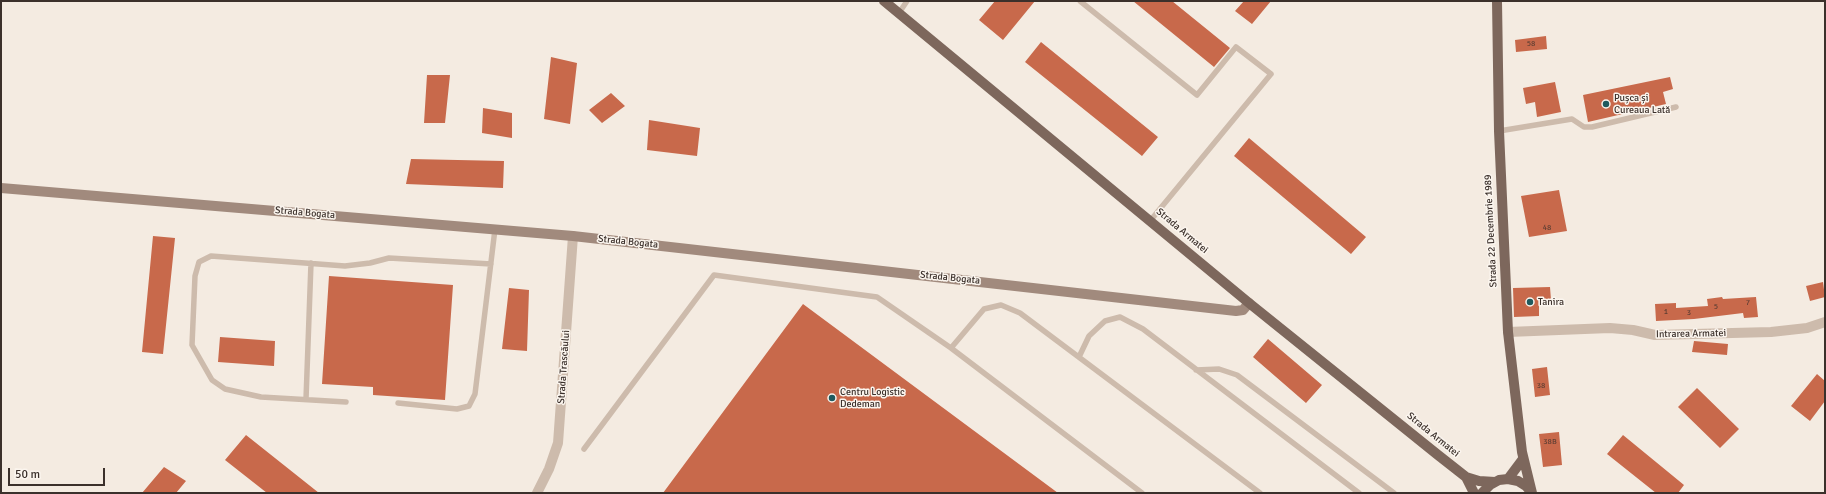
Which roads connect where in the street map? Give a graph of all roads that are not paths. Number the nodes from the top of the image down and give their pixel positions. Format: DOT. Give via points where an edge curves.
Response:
graph roads {
  1 [pos="884,1"];
  2 [pos="907,1"];
  3 [pos="1080,1"];
  4 [pos="1497,1"];
  5 [pos="899,13"];
  6 [pos="1676,107"];
  7 [pos="1499,131"];
  8 [pos="1,188"];
  9 [pos="1150,220"];
  10 [pos="495,229"];
  11 [pos="573,236"];
  12 [pos="311,263"];
  13 [pos="491,264"];
  14 [pos="1249,303"];
  15 [pos="1825,322"];
  16 [pos="1508,332"];
  17 [pos="951,348"];
  18 [pos="1079,357"];
  19 [pos="1195,370"];
  20 [pos="306,399"];
  21 [pos="346,402"];
  22 [pos="398,403"];
  23 [pos="584,449"];
  24 [pos="1523,459"];
  25 [pos="1466,477"];
  26 [pos="1508,479"];
  27 [pos="1495,482"];
  28 [pos="537,493"];
  29 [pos="1142,493"];
  30 [pos="1260,493"];
  31 [pos="1359,493"];
  32 [pos="1394,493"];
  33 [pos="1474,493"];
  34 [pos="1482,493"];
  35 [pos="1532,493"];
  1 -- 5 [label="main road, Strada Armatei"];
  2 -- 5 [label="lane"];
  3 -- 9 [label="lane" via="1197,95 1236,47 1271,74"];
  4 -- 7 [label="main road, Strada 22 Decembrie 1989"];
  5 -- 9 [label="main road, Strada Armatei"];
  6 -- 7 [label="lane" via="1592,127 1584,126 1572,119"];
  7 -- 16 [label="main road, Strada 22 Decembrie 1989"];
  8 -- 10 [label="main road, Strada Bogata"];
  9 -- 14 [label="main road, Strada Armatei"];
  10 -- 11 [label="main road, Strada Bogata"];
  10 -- 13 [label="lane"];
  11 -- 14 [label="main road, Strada Bogata" via="1236,311 1243,310"];
  11 -- 28 [label="street, Strada Trascăului" via="558,443"];
  12 -- 13 [label="lane" via="345,266 389,258"];
  12 -- 20 [label="lane"];
  12 -- 20 [label="lane" via="210,256 199,262 195,276 192,345 212,380 225,389 261,397"];
  13 -- 22 [label="lane" via="476,394 469,406 457,409"];
  14 -- 25 [label="main road, Strada Armatei"];
  15 -- 16 [label="street, Intrarea Armatei" via="1807,328 1771,332 1655,335 1610,328"];
  16 -- 24 [label="main road, Strada 22 Decembrie 1989"];
  17 -- 18 [label="lane" via="984,309 1001,305 1020,313"];
  17 -- 23 [label="lane" via="877,297 714,274"];
  17 -- 29 [label="lane"];
  18 -- 19 [label="lane" via="1089,336 1105,321 1120,317 1143,329"];
  18 -- 30 [label="lane"];
  19 -- 31 [label="lane"];
  19 -- 32 [label="lane" via="1219,370 1237,375"];
  20 -- 21 [label="lane"];
  24 -- 26 [label="main road"];
  24 -- 35 [label="main road, Strada 22 Decembrie 1989"];
  25 -- 27 [label="main road, Strada Armatei"];
  25 -- 33 [label="main road, Strada Armatei"];
  26 -- 27 [label="main road"];
  26 -- 35 [label="main road" via="1518,481"];
  27 -- 34 [label="main road"];
}
